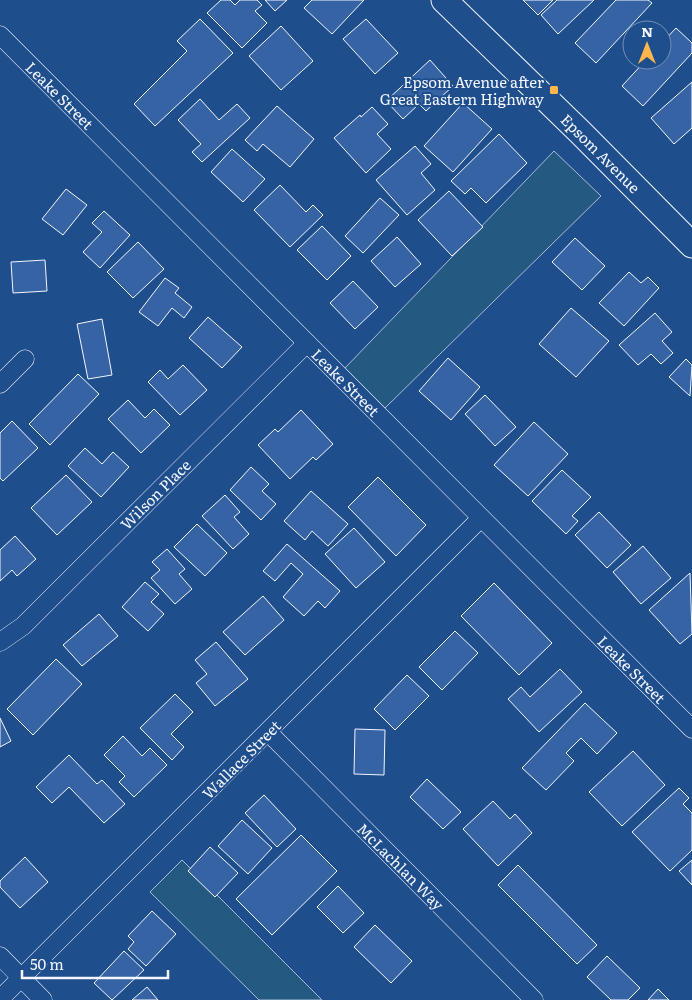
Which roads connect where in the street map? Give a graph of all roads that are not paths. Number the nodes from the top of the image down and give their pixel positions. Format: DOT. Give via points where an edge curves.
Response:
graph roads {
  1 [pos="444,0"];
  2 [pos="0,35"];
  3 [pos="692,245"];
  4 [pos="307,343"];
  5 [pos="25,359"];
  6 [pos="0,384"];
  7 [pos="482,518"];
  8 [pos="0,642"];
  9 [pos="692,729"];
  10 [pos="268,732"];
  11 [pos="0,956"];
  12 [pos="21,978"];
  13 [pos="0,999"];
  14 [pos="43,1000"];
  15 [pos="534,1000"];
  1 -- 3 [label="street, Epsom Avenue"];
  2 -- 4 [label="street, Leake Street"];
  4 -- 7 [label="street, Leake Street"];
  4 -- 8 [label="street, Wilson Place" via="23,626"];
  5 -- 6 [label="street"];
  7 -- 9 [label="street, Leake Street"];
  7 -- 10 [label="street, Wallace Street"];
  10 -- 12 [label="street, Wallace Street"];
  10 -- 15 [label="street, McLachlan Way"];
  11 -- 12 [label="street"];
  12 -- 13 [label="street, Wallace Street"];
  12 -- 14 [label="street"];
}
